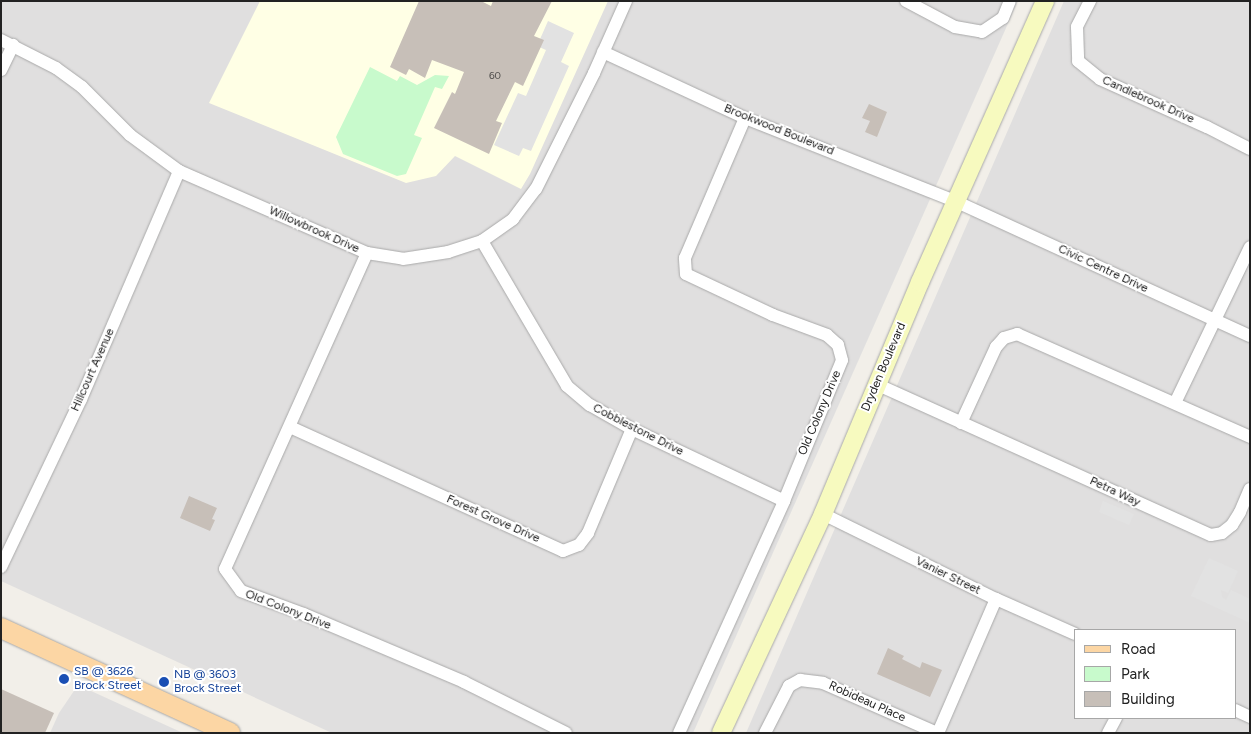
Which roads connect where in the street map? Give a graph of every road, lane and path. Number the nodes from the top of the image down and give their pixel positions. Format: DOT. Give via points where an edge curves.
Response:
graph roads {
  1 [pos="626,1"];
  2 [pos="906,1"];
  3 [pos="1010,1"];
  4 [pos="1046,1"];
  5 [pos="1090,1"];
  6 [pos="7,43"];
  7 [pos="603,52"];
  8 [pos="1,70"];
  9 [pos="745,118"];
  10 [pos="1250,149"];
  11 [pos="179,171"];
  12 [pos="957,202"];
  13 [pos="482,241"];
  14 [pos="1250,247"];
  15 [pos="367,253"];
  16 [pos="1216,320"];
  17 [pos="1250,336"];
  18 [pos="876,384"];
  19 [pos="1176,404"];
  20 [pos="961,424"];
  21 [pos="290,427"];
  22 [pos="632,429"];
  23 [pos="1250,437"];
  24 [pos="1250,489"];
  25 [pos="784,501"];
  26 [pos="823,514"];
  27 [pos="1,567"];
  28 [pos="996,599"];
  29 [pos="1,628"];
  30 [pos="1074,634"];
  31 [pos="1236,710"];
  32 [pos="1250,717"];
  33 [pos="1115,719"];
  34 [pos="230,733"];
  35 [pos="566,733"];
  36 [pos="678,733"];
  37 [pos="721,733"];
  38 [pos="765,733"];
  39 [pos="937,733"];
  40 [pos="1108,733"];
  1 -- 7 [label="street, Willowbrook Drive"];
  2 -- 3 [label="street" via="955,28 982,32 1003,18"];
  4 -- 12 [label="street, Dryden Boulevard"];
  5 -- 10 [label="street, Candlebrook Drive" via="1077,27 1078,61 1100,79"];
  6 -- 8 [label="street"];
  6 -- 11 [label="street, Willowbrook Drive" via="56,68 82,87 130,135"];
  7 -- 9 [label="street, Brookwood Boulevard"];
  7 -- 13 [label="street, Willowbrook Drive" via="536,189 513,219"];
  9 -- 12 [label="street, Brookwood Boulevard"];
  9 -- 25 [label="street, Old Colony Drive" via="685,258 686,274 773,315 827,335 838,345 842,360"];
  11 -- 15 [label="street, Willowbrook Drive"];
  11 -- 27 [label="street, Hillcourt Avenue" via="81,399"];
  12 -- 16 [label="street, Civic Centre Drive"];
  12 -- 18 [label="street, Dryden Boulevard"];
  13 -- 15 [label="street, Willowbrook Drive" via="448,252 403,259"];
  13 -- 22 [label="street, Cobblestone Drive" via="567,386 590,405"];
  14 -- 16 [label="street"];
  15 -- 21 [label="street, Old Colony Drive"];
  16 -- 17 [label="street, Civic Centre Drive"];
  16 -- 19 [label="street"];
  18 -- 20 [label="street, Petra Way"];
  18 -- 26 [label="street, Dryden Boulevard"];
  19 -- 20 [label="street" via="1017,334 1004,338 996,347"];
  19 -- 23 [label="street"];
  20 -- 24 [label="street, Petra Way" via="1211,535 1222,533 1232,525"];
  21 -- 22 [label="street, Forest Grove Drive" via="563,551 579,545 588,533"];
  21 -- 35 [label="street, Old Colony Drive" via="225,569 241,591 304,614 455,679"];
  22 -- 25 [label="street, Cobblestone Drive"];
  25 -- 36 [label="street, Old Colony Drive"];
  26 -- 28 [label="street, Vanier Street"];
  26 -- 37 [label="street, Dryden Boulevard"];
  28 -- 30 [label="street, Vanier Street"];
  28 -- 39 [label="street, Robideau Place"];
  29 -- 34 [label="main road"];
  31 -- 32 [label="street"];
  33 -- 40 [label="street"];
  38 -- 39 [label="street, Robideau Place" via="789,686 800,680 823,683"];
}
